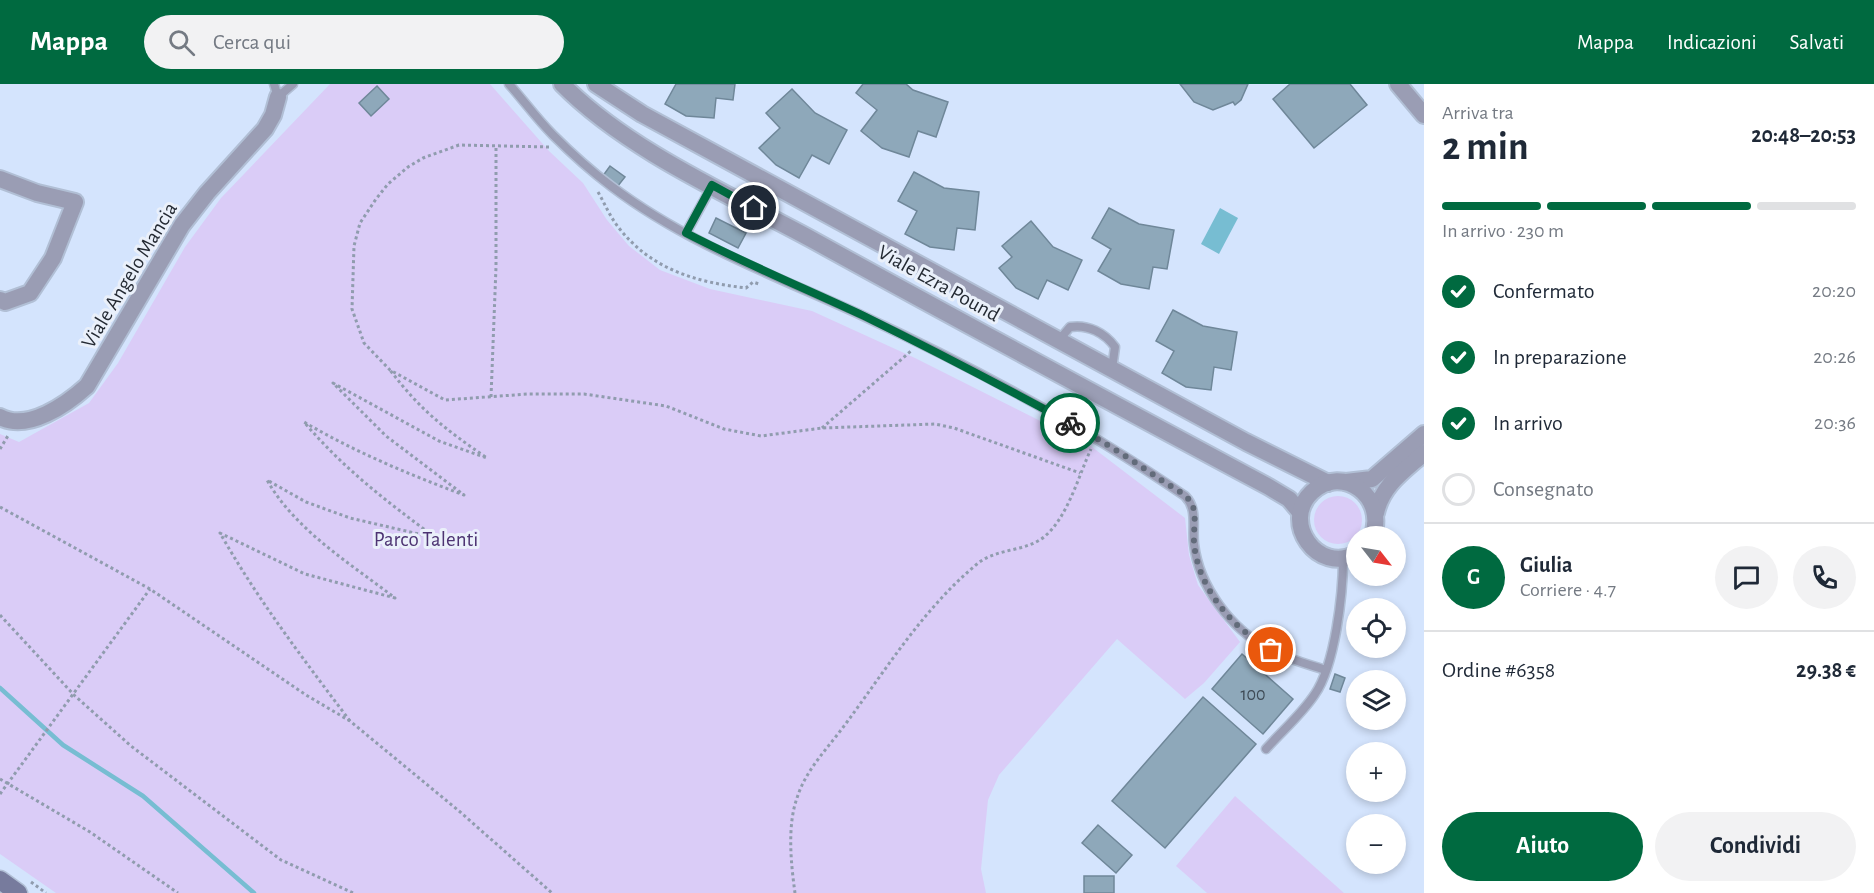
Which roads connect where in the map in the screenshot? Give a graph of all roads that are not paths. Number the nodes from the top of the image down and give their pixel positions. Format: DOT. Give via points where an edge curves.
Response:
graph roads {
  1 [pos="292,84"];
  2 [pos="509,84"];
  3 [pos="562,84"];
  4 [pos="596,84"];
  5 [pos="1398,84"];
  6 [pos="276,90"];
  7 [pos="1424,115"];
  8 [pos="0,179"];
  9 [pos="712,185"];
  10 [pos="686,233"];
  11 [pos="943,279"];
  12 [pos="0,300"];
  13 [pos="929,304"];
  14 [pos="1059,340"];
  15 [pos="1112,369"];
  16 [pos="1181,406"];
  17 [pos="0,417"];
  18 [pos="1166,431"];
  19 [pos="1424,434"];
  20 [pos="1424,453"];
  21 [pos="1335,483"];
  22 [pos="1300,512"];
  23 [pos="1376,513"];
  24 [pos="1375,526"];
  25 [pos="1346,556"];
  26 [pos="1346,577"];
  27 [pos="1326,670"];
  28 [pos="1266,749"];
  29 [pos="0,880"];
  30 [pos="18,893"];
  1 -- 6 [label="lane, Viale Angelo Mancia"];
  2 -- 10 [label="lane" via="553,135 603,180"];
  3 -- 9 [label="street, Viale Ezra Pound" via="621,132"];
  4 -- 11 [label="street, Viale Ezra Pound" via="627,106"];
  5 -- 7 [label="street"];
  6 -- 17 [label="street, Viale Angelo Mancia" via="273,115 265,129 182,225 87,386 63,404 30,419 15,422"];
  8 -- 12 [label="street" via="75,202 53,258 30,293 5,302"];
  9 -- 10 [label="lane"];
  9 -- 13 [label="street, Viale Ezra Pound"];
  10 -- 27 [label="lane" via="1009,389 1115,449 1177,490 1192,506 1199,568 1232,621 1271,650"];
  11 -- 13 [label="street"];
  11 -- 14 [label="street, Viale Ezra Pound"];
  13 -- 18 [label="street, Viale Ezra Pound"];
  14 -- 15 [label="street, Viale Ezra Pound"];
  14 -- 15 [label="lane" via="1074,326 1089,327 1106,336 1116,352"];
  15 -- 16 [label="street, Viale Ezra Pound"];
  16 -- 18 [label="street"];
  16 -- 21 [label="street, Viale Ezra Pound" via="1292,466"];
  18 -- 22 [label="street, Viale Ezra Pound" via="1279,493"];
  19 -- 21 [label="street" via="1372,479"];
  20 -- 23 [label="street" via="1389,484"];
  21 -- 22 [label="street" via="1312,492"];
  21 -- 23 [label="street, Viale Ezra Pound" via="1363,491"];
  22 -- 25 [label="street" via="1301,530 1310,547 1329,558"];
  23 -- 24 [label="street"];
  26 -- 27 [label="lane"];
  27 -- 28 [label="lane" via="1311,700"];
  29 -- 30 [label="street"];
}
